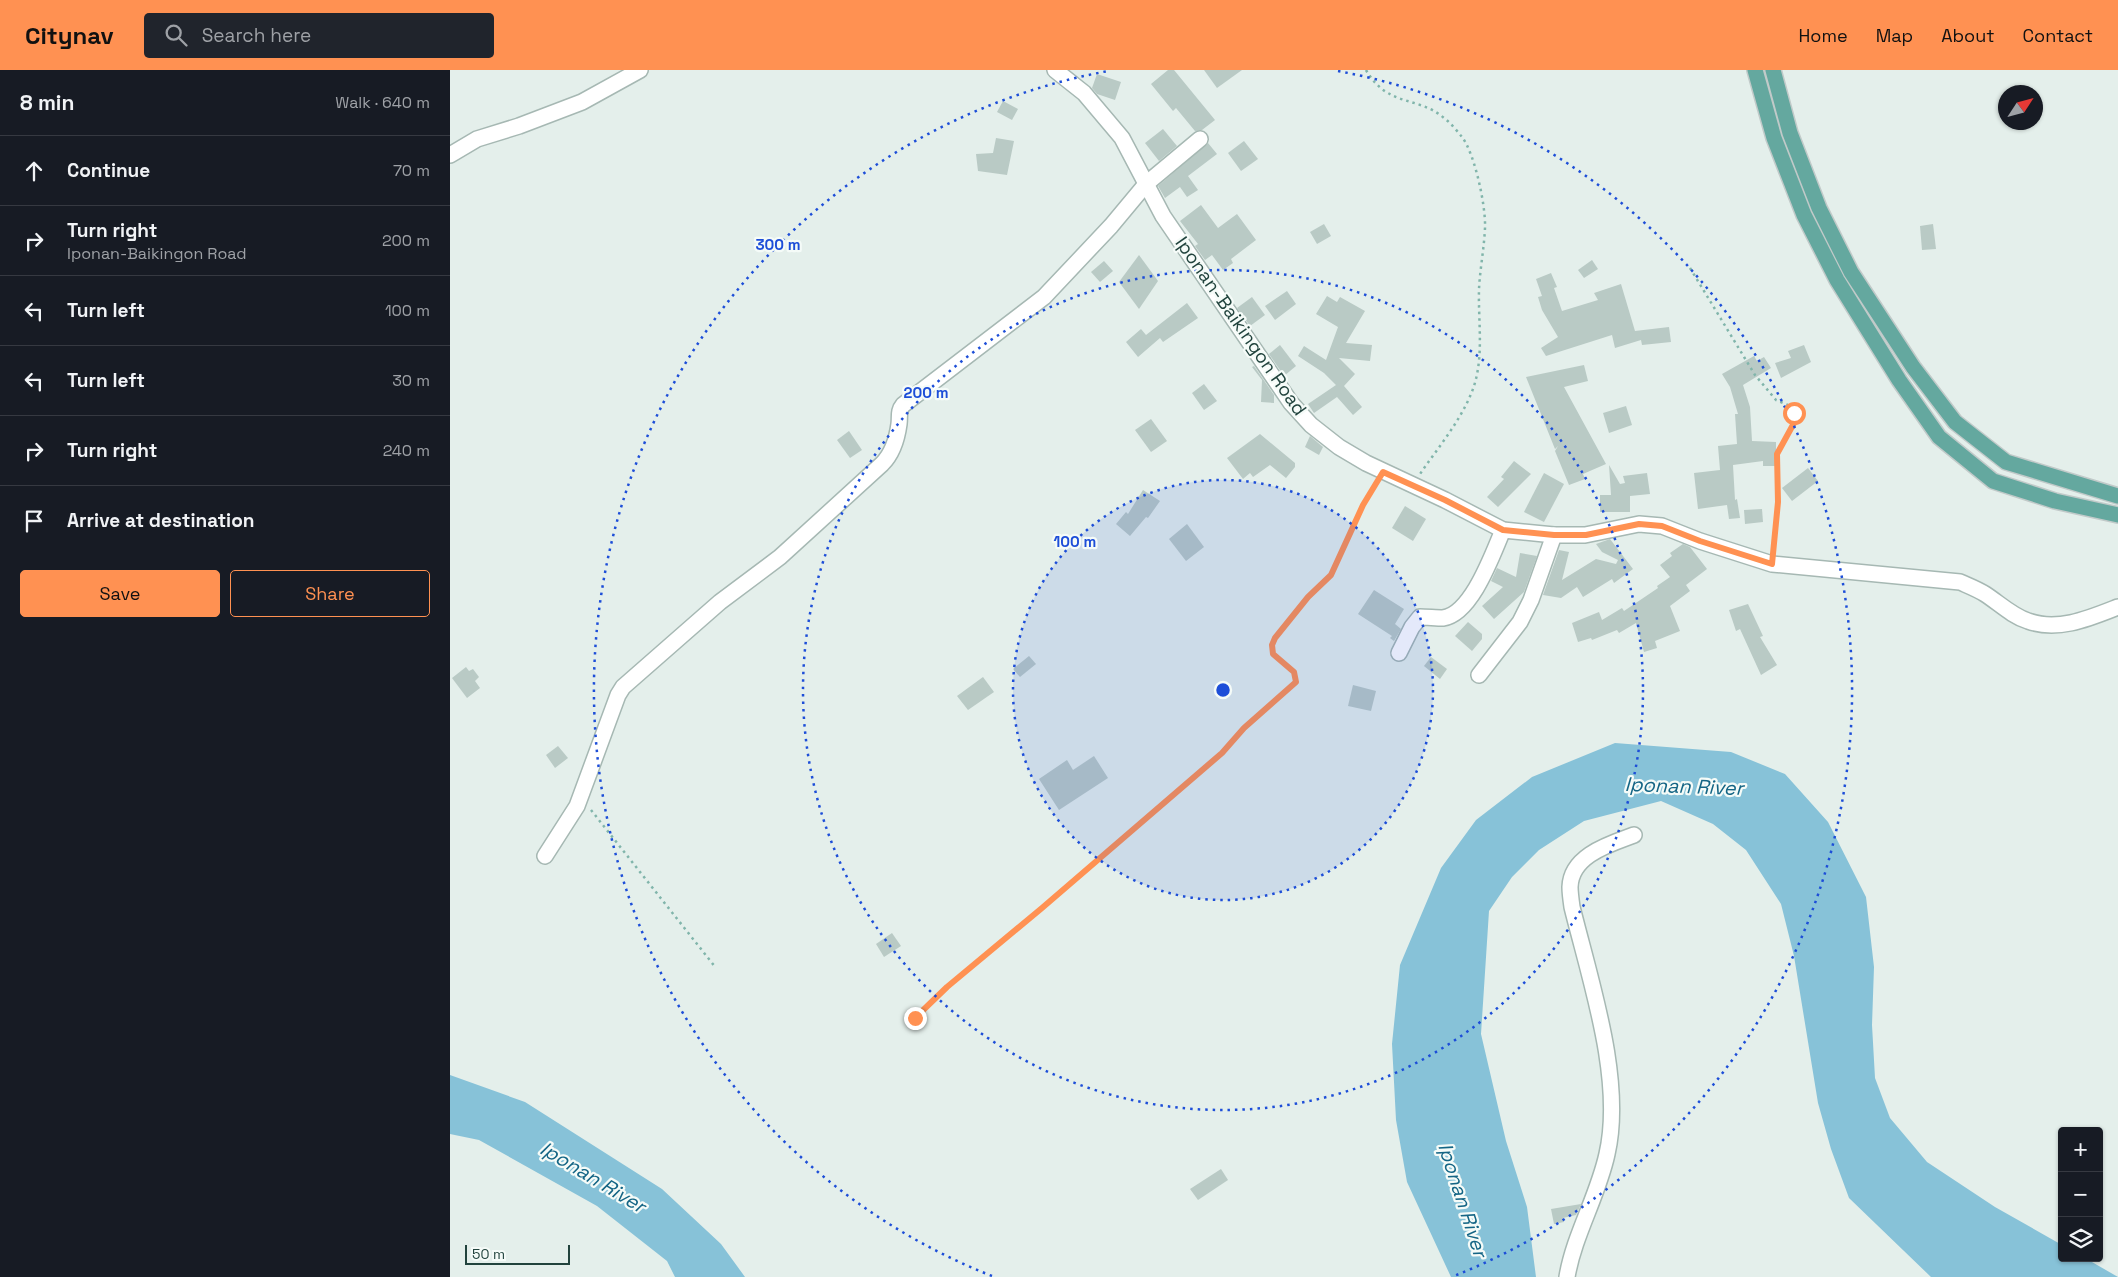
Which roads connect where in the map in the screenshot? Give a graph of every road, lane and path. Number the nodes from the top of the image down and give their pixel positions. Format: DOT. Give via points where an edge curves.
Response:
graph roads {
  1 [pos="640,70"];
  2 [pos="1055,70"];
  3 [pos="1366,70"];
  4 [pos="1755,70"];
  5 [pos="1773,70"];
  6 [pos="1200,139"];
  7 [pos="450,155"];
  8 [pos="1146,184"];
  9 [pos="1690,268"];
  10 [pos="1383,472"];
  11 [pos="1412,486"];
  12 [pos="2118,496"];
  13 [pos="2118,515"];
  14 [pos="1503,530"];
  15 [pos="1554,535"];
  16 [pos="1772,564"];
  17 [pos="2118,607"];
  18 [pos="1399,653"];
  19 [pos="1479,675"];
  20 [pos="580,797"];
  21 [pos="1634,835"];
  22 [pos="546,856"];
  23 [pos="716,968"];
  24 [pos="915,1018"];
  25 [pos="1567,1277"];
  1 -- 7 [label="street" via="582,102 477,140"];
  2 -- 8 [label="street, Iponan-Baikingon Road" via="1084,93 1103,114 1122,138"];
  3 -- 11 [label="path" via="1373,83 1393,98 1444,117 1464,139 1476,166 1485,226 1479,360 1471,394"];
  4 -- 13 [label="main road" via="1774,138 1812,231 1837,280 1939,437 1992,480 2055,501"];
  5 -- 12 [label="main road" via="1790,133 1819,208 1852,272 1913,367 1955,422 2006,462"];
  6 -- 8 [label="street"];
  8 -- 10 [label="street, Iponan-Baikingon Road" via="1164,216 1291,403 1312,426 1339,447"];
  8 -- 20 [label="street" via="1044,297 899,409 898,434 882,464 780,557 720,602 623,688"];
  9 -- 16 [label="path" via="1754,375 1776,400 1788,405 1794,413 1794,423 1777,454 1778,502"];
  10 -- 11 [label="street, Iponan-Baikingon Road"];
  10 -- 24 [label="path" via="1363,505 1331,575 1308,597 1272,645 1273,654 1294,672 1296,682 1244,728 1222,753 947,987"];
  11 -- 14 [label="street, Iponan-Baikingon Road"];
  14 -- 15 [label="street, Iponan-Baikingon Road"];
  14 -- 18 [label="street" via="1478,588 1460,608 1445,618 1420,617"];
  15 -- 16 [label="street, Iponan-Baikingon Road" via="1586,535 1639,524 1662,526"];
  15 -- 19 [label="street" via="1520,622"];
  16 -- 17 [label="street, Iponan-Baikingon Road" via="1960,582 2028,621 2055,625 2080,622"];
  20 -- 22 [label="street"];
  20 -- 23 [label="path"];
  21 -- 25 [label="street" via="1602,847 1585,858 1574,871 1570,886 1572,907 1608,1060 1612,1119 1608,1153"];
}
